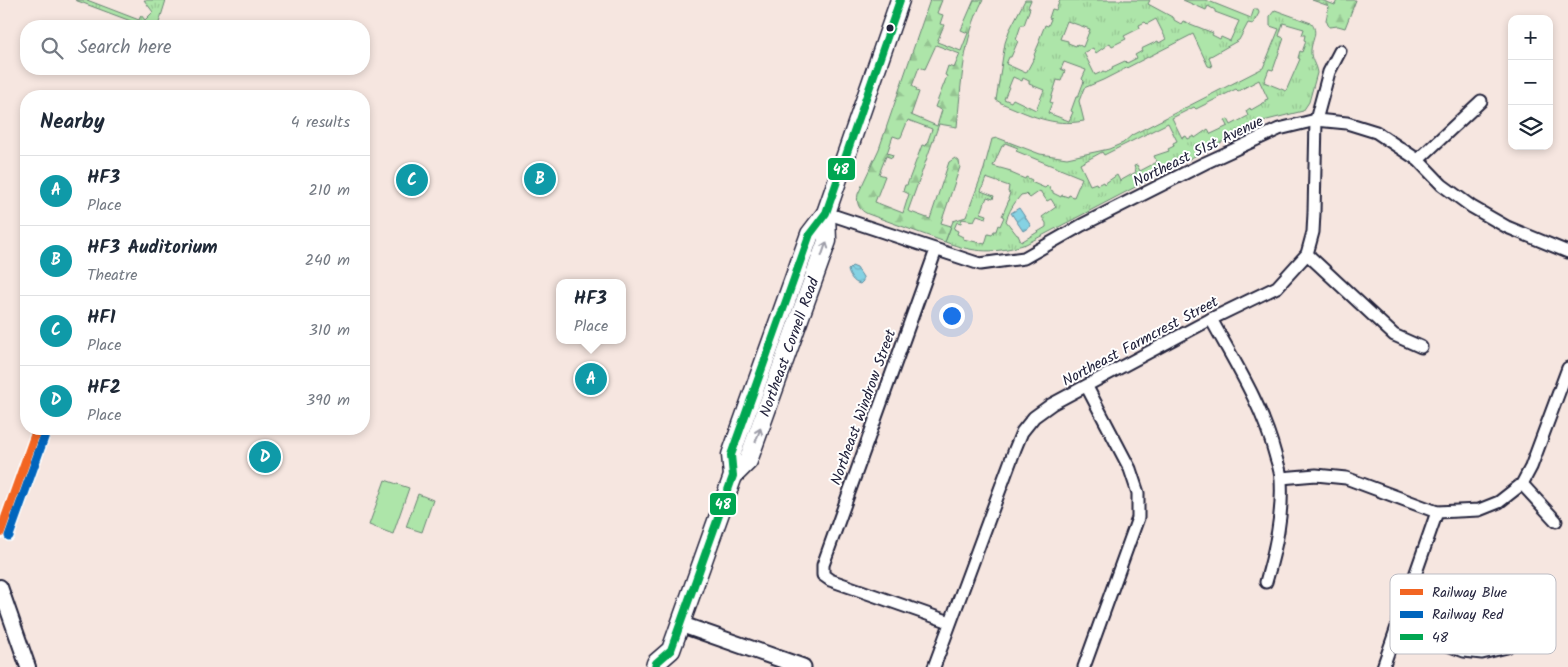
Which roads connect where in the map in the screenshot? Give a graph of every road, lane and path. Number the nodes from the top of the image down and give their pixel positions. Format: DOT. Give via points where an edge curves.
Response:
graph roads {
  1 [pos="900,0"];
  2 [pos="1340,51"];
  3 [pos="1481,101"];
  4 [pos="1316,120"];
  5 [pos="1418,160"];
  6 [pos="826,212"];
  7 [pos="936,250"];
  8 [pos="1568,252"];
  9 [pos="1307,254"];
  10 [pos="1211,319"];
  11 [pos="1421,347"];
  12 [pos="1568,368"];
  13 [pos="1087,387"];
  14 [pos="1282,478"];
  15 [pos="1522,484"];
  16 [pos="1437,512"];
  17 [pos="1556,520"];
  18 [pos="1416,574"];
  19 [pos="1266,582"];
  20 [pos="0,587"];
  21 [pos="950,622"];
  22 [pos="680,624"];
  23 [pos="1390,648"];
  24 [pos="673,659"];
  25 [pos="28,667"];
  26 [pos="655,667"];
  27 [pos="803,667"];
  28 [pos="934,667"];
  29 [pos="1084,667"];
  30 [pos="1383,667"];
  1 -- 6 [label="highway, Northeast Cornell Road"];
  2 -- 4 [label="street" via="1329,72"];
  3 -- 5 [label="street"];
  4 -- 5 [label="street, Northeast 51st Avenue" via="1347,123 1376,132"];
  4 -- 7 [label="street, Northeast 51st Avenue" via="1279,129 1214,159 1024,258 980,264"];
  4 -- 9 [label="street" via="1314,213"];
  5 -- 8 [label="street, Northeast 51st Avenue" via="1442,185 1472,207 1507,227"];
  6 -- 7 [label="street, Northeast 51st Avenue"];
  6 -- 22 [label="highway, Northeast Cornell Road" via="810,234 731,454 733,476"];
  7 -- 21 [label="street, Northeast Windrow Street" via="828,547 823,575"];
  9 -- 10 [label="street, Northeast Farmcrest Street" via="1277,287"];
  9 -- 11 [label="street" via="1394,335"];
  10 -- 13 [label="street, Northeast Farmcrest Street"];
  10 -- 14 [label="street" via="1259,407"];
  12 -- 15 [label="street"];
  13 -- 21 [label="street, Northeast Farmcrest Street" via="1052,404 1034,417 1022,432"];
  13 -- 29 [label="street" via="1130,469 1138,492 1138,518"];
  14 -- 16 [label="street" via="1316,475 1346,478"];
  14 -- 19 [label="street" via="1280,525"];
  15 -- 16 [label="street" via="1499,502 1479,510"];
  15 -- 17 [label="street"];
  16 -- 18 [label="street"];
  20 -- 25 [label="street"];
  21 -- 28 [label="street, Northeast Farmcrest Street"];
  22 -- 24 [label="highway, Northeast Cornell Road"];
  22 -- 27 [label="main road"];
  23 -- 30 [label="street"];
  24 -- 26 [label="highway, Northeast Cornell Road" via="656,663"];
}
